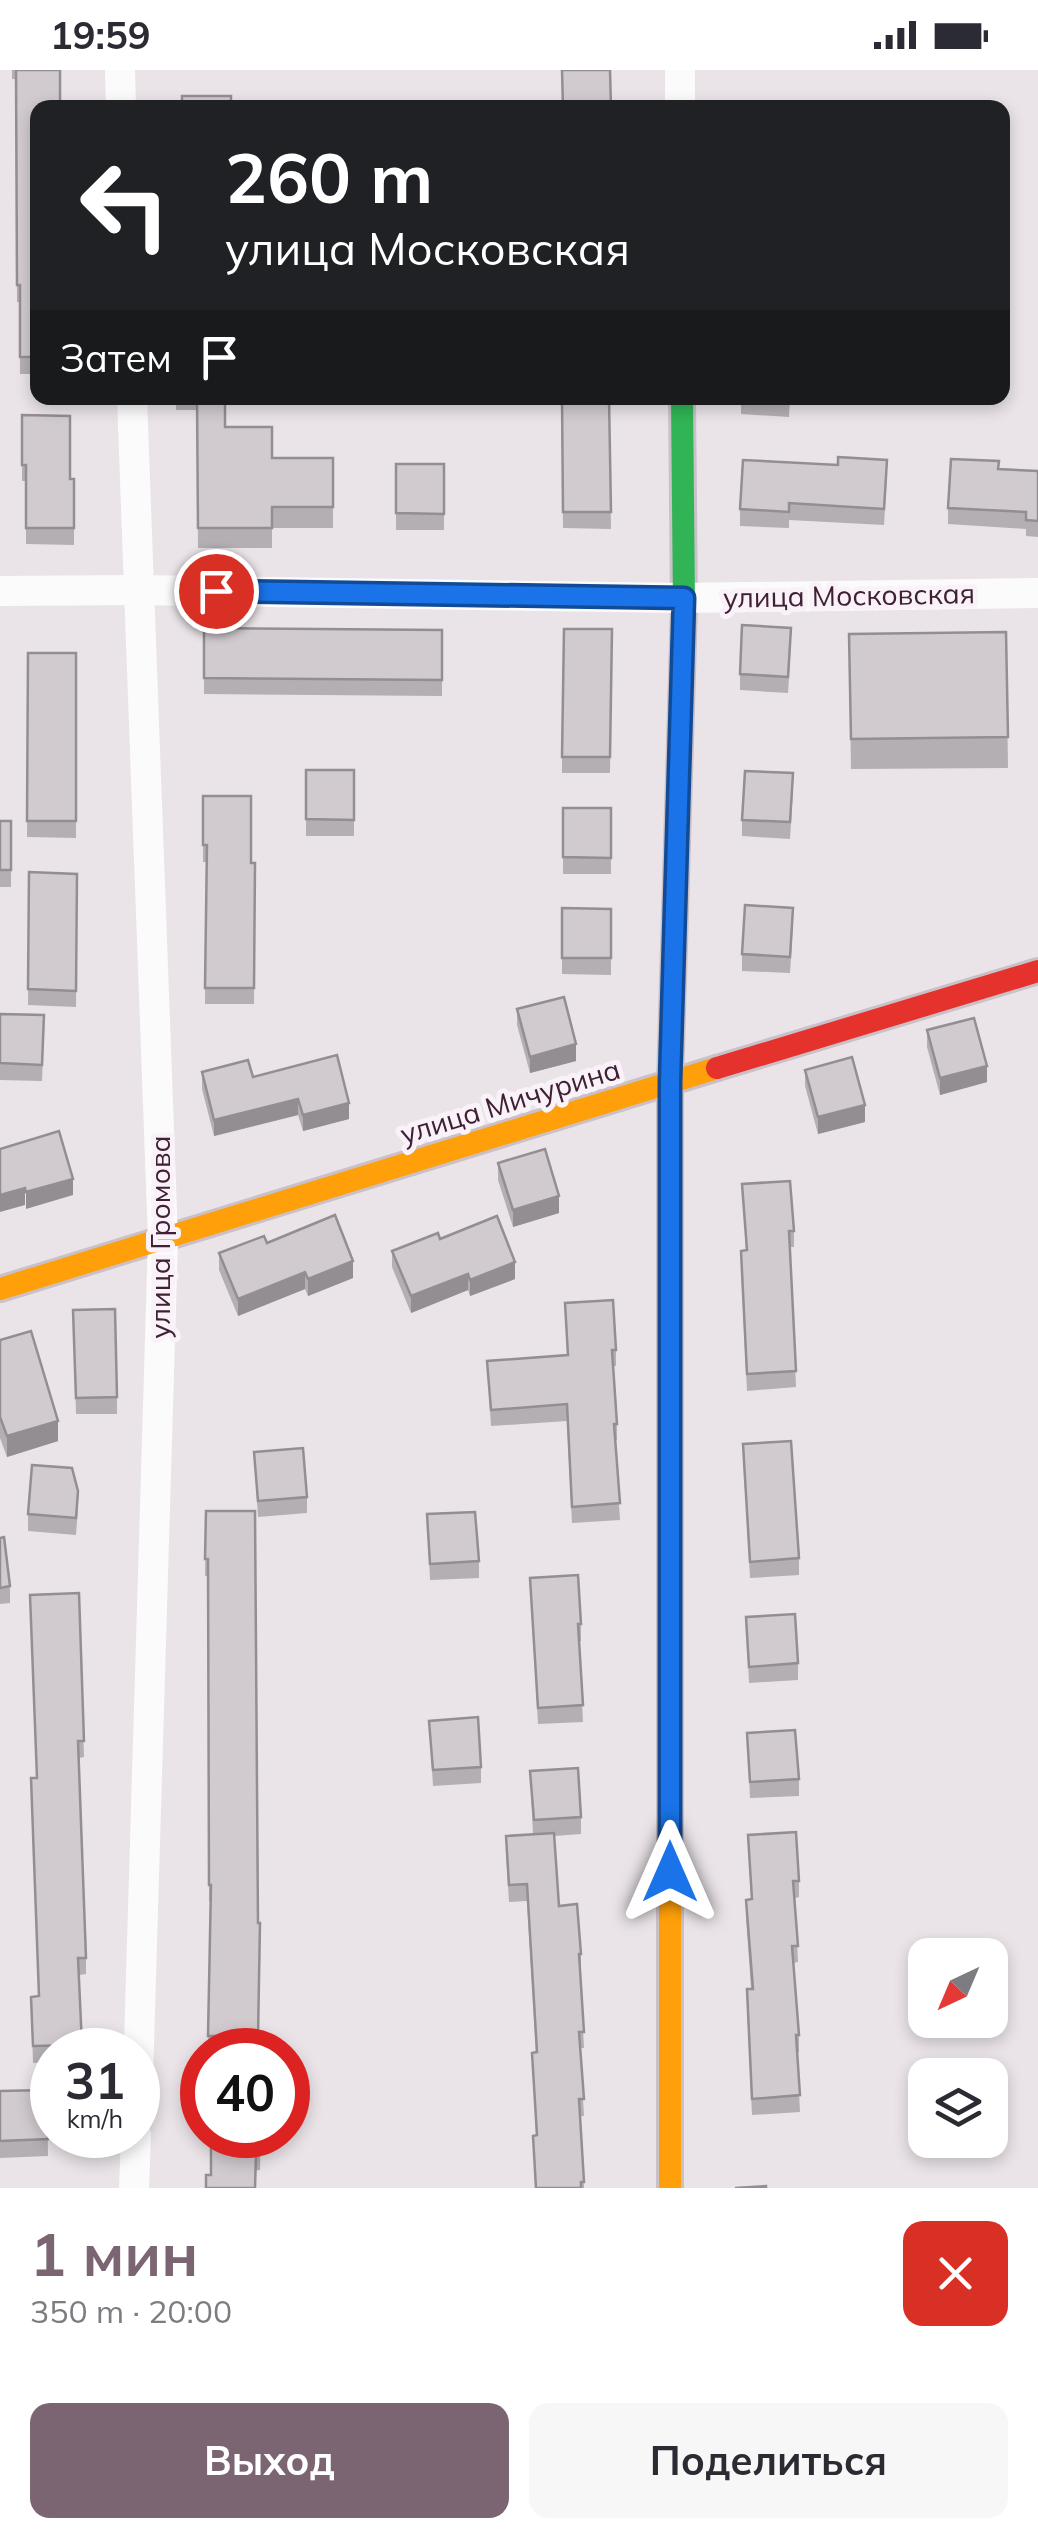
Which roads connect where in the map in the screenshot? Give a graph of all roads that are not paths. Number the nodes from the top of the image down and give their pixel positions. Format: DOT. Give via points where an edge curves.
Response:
graph roads {
  1 [pos="120,70"];
  2 [pos="680,70"];
  3 [pos="121,100"];
  4 [pos="680,100"];
  5 [pos="132,405"];
  6 [pos="682,405"];
  7 [pos="138,590"];
  8 [pos="0,591"];
  9 [pos="1038,593"];
  10 [pos="684,598"];
  11 [pos="1038,972"];
  12 [pos="670,1082"];
  13 [pos="163,1240"];
  14 [pos="0,1290"];
  15 [pos="139,2028"];
  16 [pos="135,2158"];
  17 [pos="134,2188"];
  18 [pos="670,2188"];
  1 -- 3 [label="street"];
  2 -- 4 [label="street"];
  5 -- 7 [label="street, улица Громова"];
  6 -- 10 [label="street"];
  7 -- 8 [label="street, улица Московская"];
  7 -- 10 [label="street, улица Московская"];
  7 -- 13 [label="street, улица Громова"];
  9 -- 10 [label="street, улица Московская"];
  10 -- 12 [label="street"];
  11 -- 12 [label="street, улица Мичурина"];
  12 -- 13 [label="street, улица Мичурина"];
  12 -- 18 [label="street"];
  13 -- 14 [label="street, улица Мичурина"];
  13 -- 15 [label="street, улица Громова"];
  16 -- 17 [label="street"];
}
